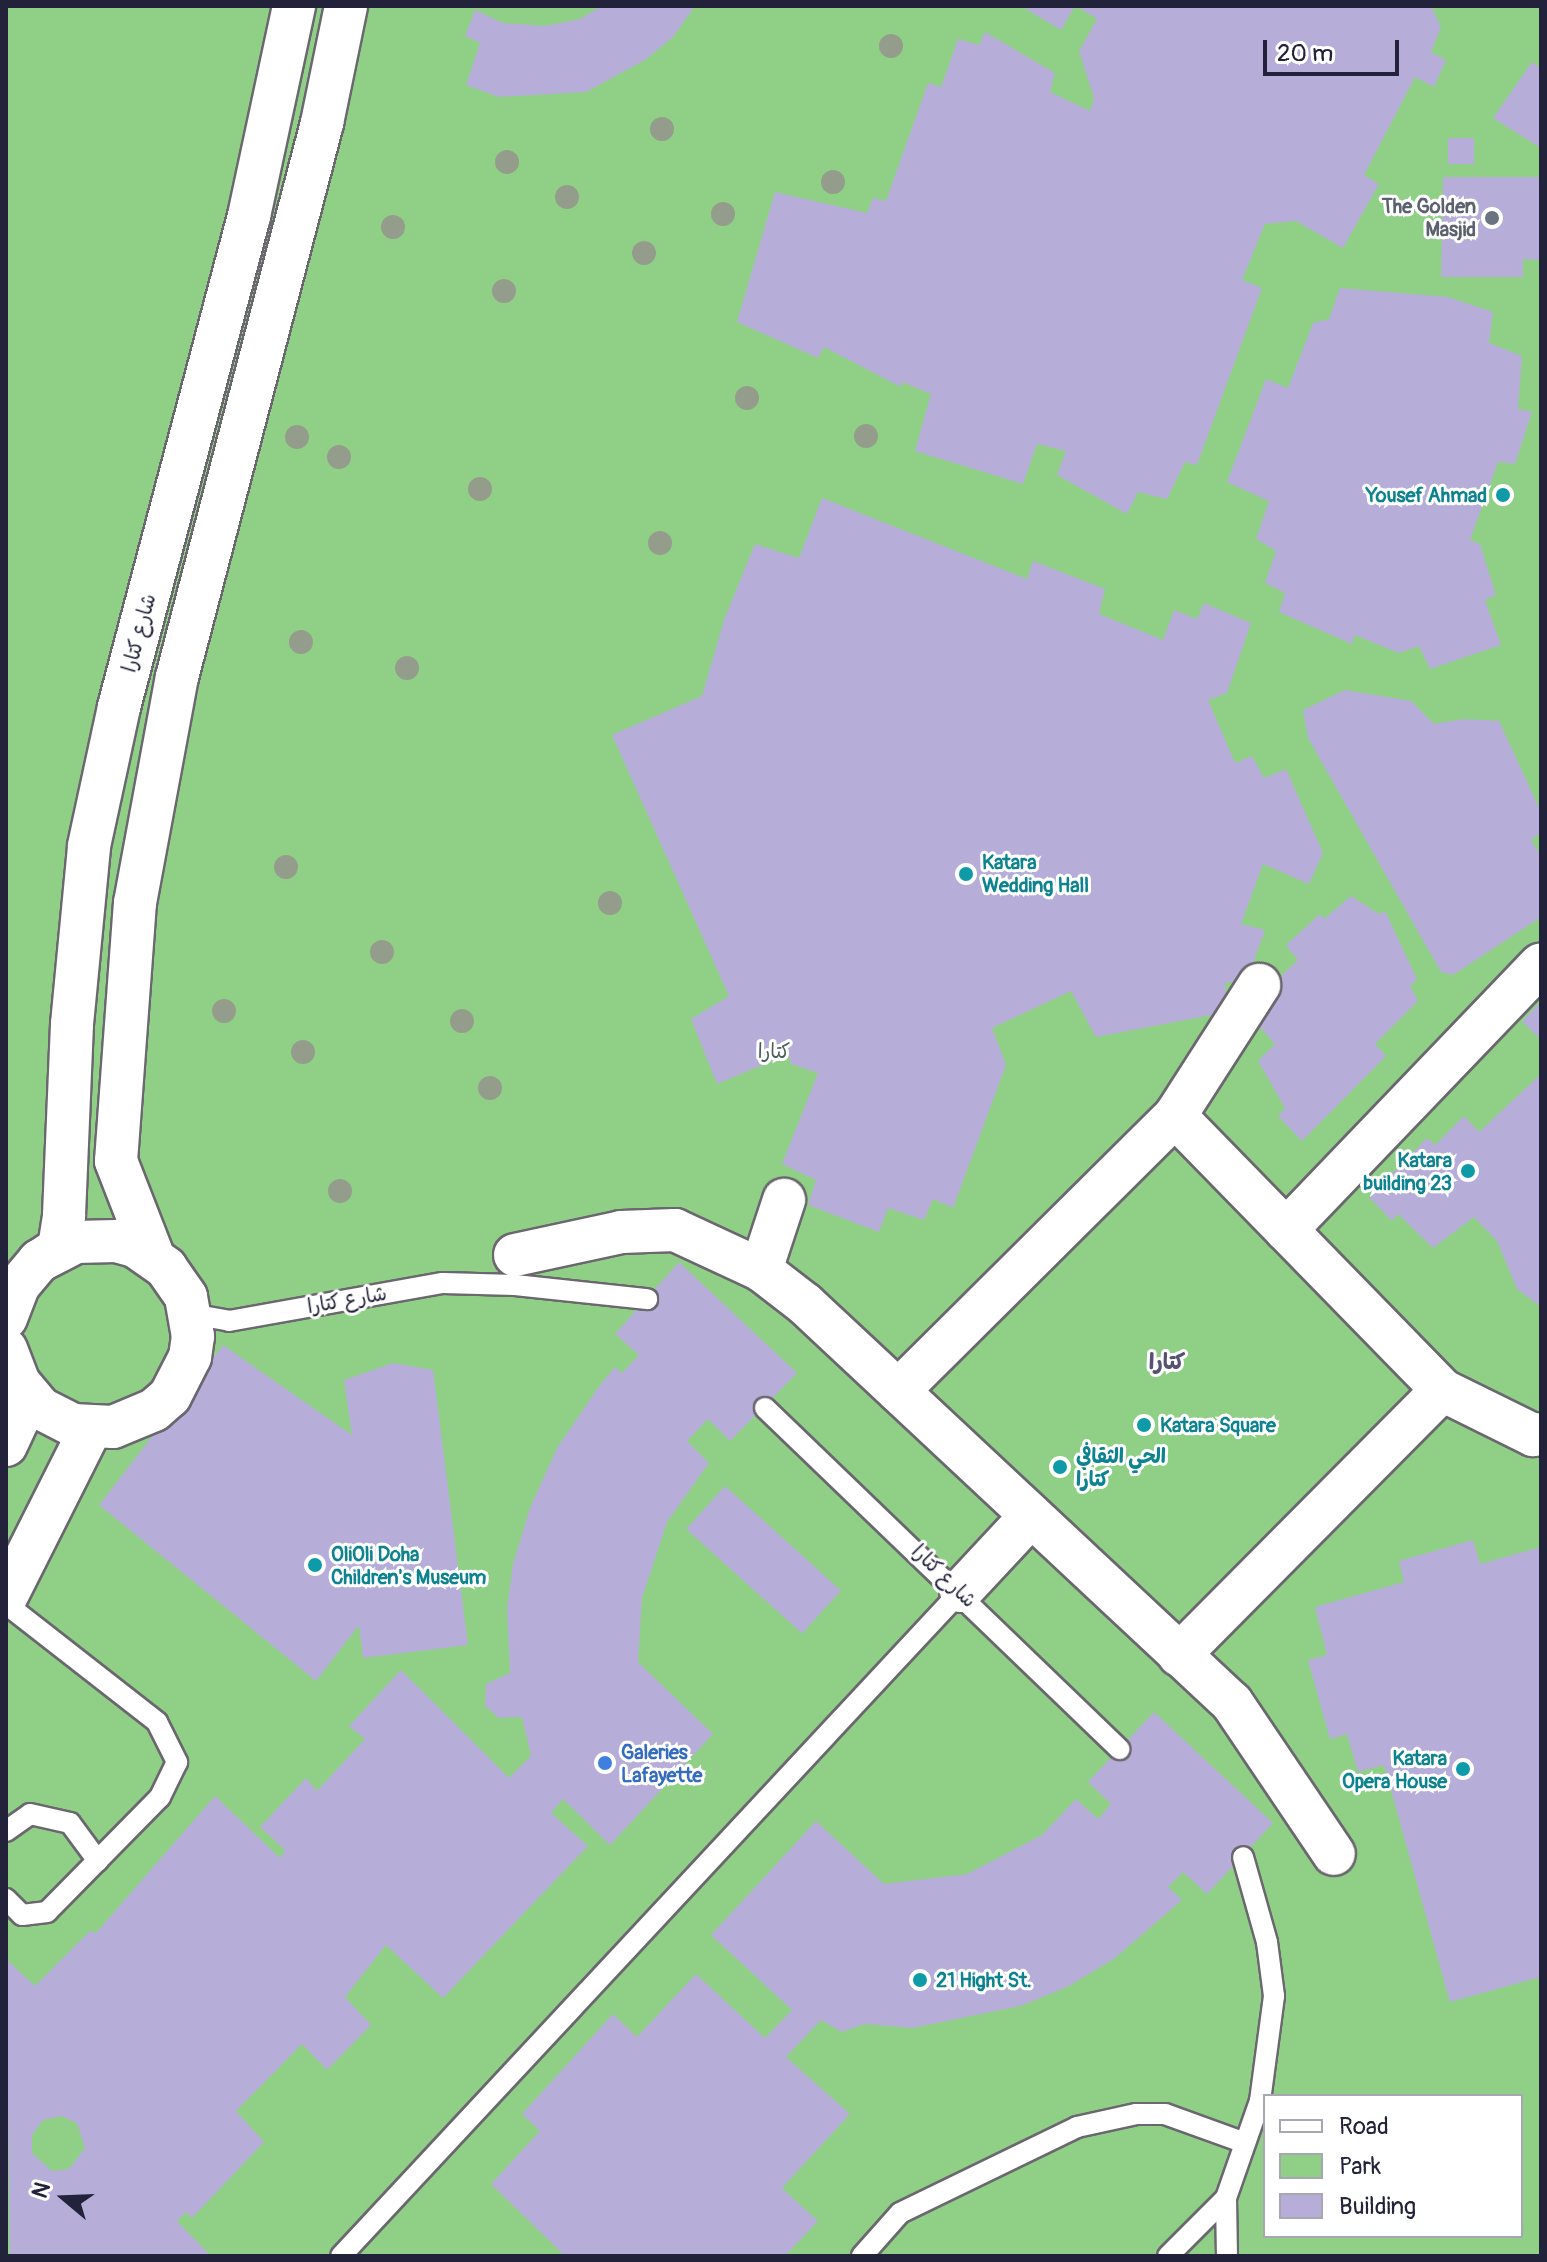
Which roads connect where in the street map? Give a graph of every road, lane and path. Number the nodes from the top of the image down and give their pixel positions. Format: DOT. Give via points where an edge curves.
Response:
graph roads {
  1 [pos="294,6"];
  2 [pos="346,6"];
  3 [pos="1541,964"];
  4 [pos="1259,985"];
  5 [pos="1175,1116"];
  6 [pos="784,1200"];
  7 [pos="1286,1230"];
  8 [pos="515,1255"];
  9 [pos="153,1256"];
  10 [pos="39,1261"];
  11 [pos="761,1270"];
  12 [pos="647,1299"];
  13 [pos="191,1314"];
  14 [pos="6,1318"];
  15 [pos="6,1349"];
  16 [pos="1442,1390"];
  17 [pos="898,1391"];
  18 [pos="29,1396"];
  19 [pos="765,1408"];
  20 [pos="91,1428"];
  21 [pos="1541,1434"];
  22 [pos="6,1445"];
  23 [pos="1031,1516"];
  24 [pos="961,1591"];
  25 [pos="6,1597"];
  26 [pos="6,1604"];
  27 [pos="1179,1655"];
  28 [pos="1119,1749"];
  29 [pos="6,1831"];
  30 [pos="1334,1854"];
  31 [pos="1243,1857"];
  32 [pos="98,1861"];
  33 [pos="6,1899"];
  34 [pos="1245,2143"];
  35 [pos="1226,2198"];
  36 [pos="341,2256"];
  37 [pos="862,2256"];
  38 [pos="1168,2256"];
  39 [pos="1227,2256"];
  1 -- 10 [label="street, شارع كتارا" via="249,216 119,707 89,846 72,1024 64,1215 59,1248"];
  2 -- 9 [label="street" via="322,123 177,677 135,903 116,1161"];
  3 -- 7 [label="street"];
  4 -- 5 [label="street"];
  5 -- 7 [label="street"];
  5 -- 17 [label="street"];
  6 -- 11 [label="street"];
  7 -- 16 [label="street"];
  8 -- 11 [label="street" via="621,1232 675,1230"];
  9 -- 10 [label="street" via="135,1246 96,1240 76,1242"];
  9 -- 13 [label="street" via="177,1282"];
  10 -- 14 [label="street, شارع كتارا" via="18,1286"];
  11 -- 17 [label="street"];
  12 -- 13 [label="lane, شارع كتارا" via="443,1283 229,1321"];
  13 -- 20 [label="street" via="190,1357 170,1396 134,1421"];
  15 -- 18 [label="street"];
  16 -- 21 [label="street" via="1533,1435"];
  16 -- 27 [label="street"];
  17 -- 23 [label="street"];
  18 -- 20 [label="street" via="57,1418"];
  18 -- 22 [label="street"];
  19 -- 24 [label="lane, شارع كتارا"];
  20 -- 25 [label="street"];
  23 -- 24 [label="street"];
  23 -- 27 [label="street"];
  24 -- 28 [label="lane, شارع كتارا"];
  24 -- 36 [label="lane"];
  26 -- 32 [label="lane" via="157,1722 177,1762 160,1797"];
  27 -- 30 [label="street" via="1232,1703"];
  29 -- 32 [label="lane" via="30,1814 70,1823"];
  31 -- 34 [label="lane" via="1267,1942 1274,1996 1268,2066"];
  32 -- 33 [label="lane" via="47,1912 22,1915"];
  34 -- 35 [label="lane"];
  34 -- 37 [label="lane" via="1165,2114 1136,2114 1077,2127 900,2213"];
  35 -- 38 [label="lane"];
  35 -- 39 [label="lane"];
}
